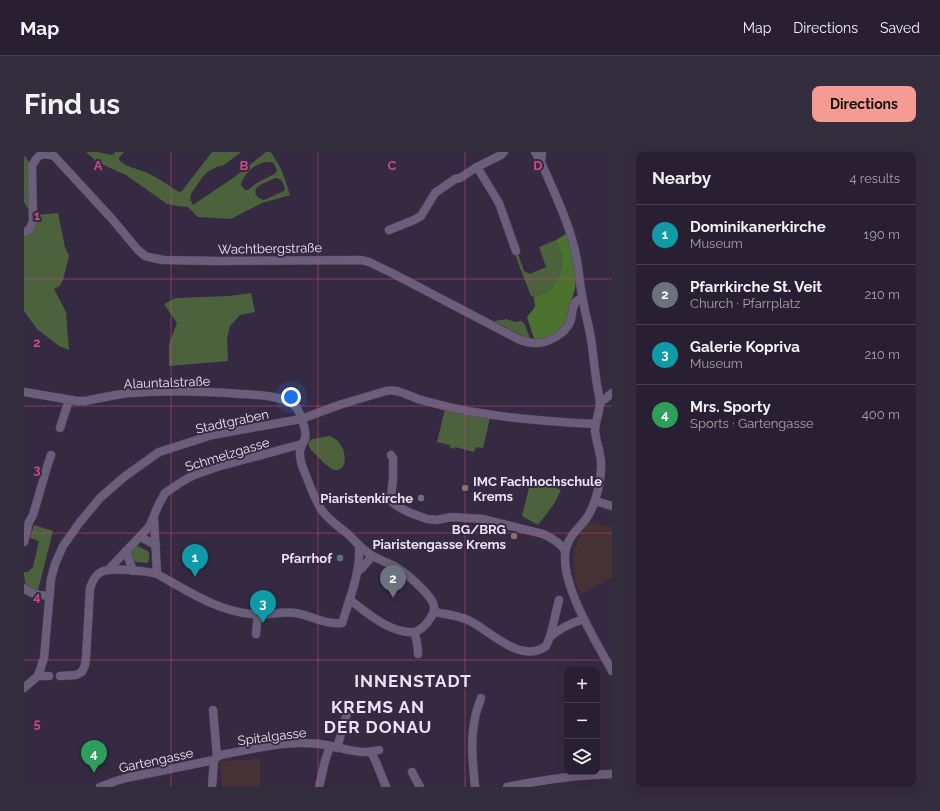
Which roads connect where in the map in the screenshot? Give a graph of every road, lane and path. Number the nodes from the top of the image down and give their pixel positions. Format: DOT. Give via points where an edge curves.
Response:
graph roads {
  1 [pos="504,152"];
  2 [pos="535,152"];
  3 [pos="542,152"];
  4 [pos="541,162"];
  5 [pos="477,168"];
  6 [pos="389,230"];
  7 [pos="27,231"];
  8 [pos="516,251"];
  9 [pos="582,298"];
  10 [pos="24,392"];
  11 [pos="612,393"];
  12 [pos="69,400"];
  13 [pos="600,403"];
  14 [pos="301,419"];
  15 [pos="596,424"];
  16 [pos="60,428"];
  17 [pos="302,444"];
  18 [pos="51,455"];
  19 [pos="391,455"];
  20 [pos="595,501"];
  21 [pos="612,506"];
  22 [pos="154,518"];
  23 [pos="140,537"];
  24 [pos="24,542"];
  25 [pos="156,545"];
  26 [pos="359,545"];
  27 [pos="565,550"];
  28 [pos="126,552"];
  29 [pos="372,556"];
  30 [pos="108,570"];
  31 [pos="133,571"];
  32 [pos="357,572"];
  33 [pos="157,574"];
  34 [pos="24,588"];
  35 [pos="50,596"];
  36 [pos="350,600"];
  37 [pos="559,600"];
  38 [pos="434,612"];
  39 [pos="258,614"];
  40 [pos="584,619"];
  41 [pos="414,632"];
  42 [pos="256,634"];
  43 [pos="550,636"];
  44 [pos="601,650"];
  45 [pos="418,654"];
  46 [pos="612,659"];
  47 [pos="612,671"];
  48 [pos="38,676"];
  49 [pos="49,676"];
  50 [pos="60,676"];
  51 [pos="24,688"];
  52 [pos="482,698"];
  53 [pos="349,706"];
  54 [pos="213,710"];
  55 [pos="333,747"];
  56 [pos="216,758"];
  57 [pos="412,772"];
  58 [pos="612,774"];
  59 [pos="385,784"];
  60 [pos="537,784"];
  61 [pos="100,787"];
  62 [pos="212,787"];
  63 [pos="319,787"];
  64 [pos="420,787"];
  65 [pos="475,787"];
  66 [pos="507,787"];
  1 -- 5 [label="street"];
  2 -- 4 [label="street"];
  3 -- 4 [label="street"];
  4 -- 9 [label="street" via="574,247"];
  5 -- 6 [label="street" via="435,192 421,216"];
  5 -- 8 [label="street" via="499,203"];
  7 -- 9 [label="street, Wachtbergstraße" via="33,221 32,166 36,158 47,153 54,156 145,256 162,260 361,260 518,339 534,343 549,340 565,330 570,323 575,302"];
  9 -- 13 [label="street"];
  10 -- 12 [label="street, Alauntalstraße"];
  11 -- 13 [label="street"];
  12 -- 14 [label="street, Alauntalstraße" via="85,401 151,392 230,393 271,397 290,402 296,406"];
  12 -- 16 [label="street"];
  13 -- 15 [label="street"];
  14 -- 15 [label="street, Stadtgraben" via="392,390 474,412"];
  14 -- 17 [label="street, Alauntalstraße" via="306,436"];
  14 -- 35 [label="street, Stadtgraben" via="212,435 160,452 136,468 100,498 63,546 54,564"];
  15 -- 20 [label="street" via="601,461"];
  17 -- 22 [label="street, Schmelzgasse" via="194,475 165,493"];
  17 -- 26 [label="street, Alauntalstraße" via="301,462 321,510"];
  18 -- 24 [label="street"];
  19 -- 27 [label="street" via="391,495 392,502 397,506 420,517 437,520 451,517 483,519 543,534 551,537"];
  20 -- 21 [label="street"];
  20 -- 27 [label="street"];
  22 -- 23 [label="street"];
  22 -- 25 [label="street"];
  23 -- 25 [label="street"];
  23 -- 28 [label="street"];
  25 -- 33 [label="street"];
  26 -- 29 [label="street, Alauntalstraße"];
  26 -- 32 [label="street"];
  27 -- 40 [label="street" via="567,578"];
  28 -- 30 [label="street"];
  28 -- 31 [label="street"];
  29 -- 32 [label="street"];
  29 -- 38 [label="street" via="398,568 413,580 434,604"];
  30 -- 31 [label="street"];
  30 -- 50 [label="street" via="100,573 90,588 86,658 82,672"];
  31 -- 33 [label="street"];
  32 -- 36 [label="street"];
  33 -- 39 [label="street" via="223,608"];
  34 -- 35 [label="street" via="27,592"];
  35 -- 48 [label="street, Stadtgraben" via="44,658"];
  36 -- 39 [label="street" via="342,623 287,612"];
  36 -- 41 [label="street" via="376,619 400,631"];
  37 -- 43 [label="street"];
  38 -- 41 [label="street" via="425,626"];
  38 -- 43 [label="street" via="459,617 477,625 508,646 520,650 537,651 546,646"];
  39 -- 42 [label="street"];
  40 -- 43 [label="street" via="565,626"];
  40 -- 44 [label="street"];
  41 -- 45 [label="street"];
  44 -- 46 [label="street"];
  44 -- 47 [label="street"];
  48 -- 49 [label="street"];
  48 -- 51 [label="street"];
  52 -- 65 [label="street" via="475,718 472,739"];
  53 -- 55 [label="street"];
  54 -- 56 [label="street"];
  55 -- 56 [label="street, Spitalgasse" via="319,744 289,744 256,748"];
  55 -- 59 [label="street, Spitalgasse" via="358,752 375,751 376,762"];
  55 -- 63 [label="street" via="325,761"];
  56 -- 61 [label="street, Gartengasse" via="126,778"];
  56 -- 62 [label="street"];
  57 -- 64 [label="street"];
  58 -- 60 [label="street" via="575,776"];
  60 -- 66 [label="street"];
}
